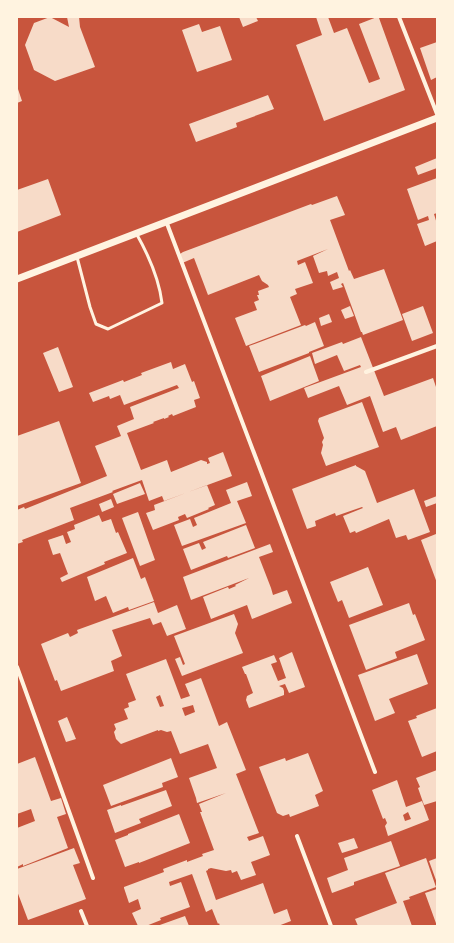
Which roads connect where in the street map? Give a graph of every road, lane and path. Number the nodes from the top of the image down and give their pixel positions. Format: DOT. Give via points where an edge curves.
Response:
graph roads {
  1 [pos="399,17"];
  2 [pos="437,114"];
  3 [pos="437,118"];
  4 [pos="166,221"];
  5 [pos="136,233"];
  6 [pos="76,255"];
  7 [pos="17,279"];
  8 [pos="437,346"];
  9 [pos="366,372"];
  10 [pos="17,667"];
  11 [pos="375,772"];
  12 [pos="297,836"];
  13 [pos="93,878"];
  14 [pos="81,911"];
  15 [pos="87,926"];
  16 [pos="331,926"];
  1 -- 2 [label="street"];
  3 -- 4 [label="street"];
  4 -- 5 [label="street"];
  4 -- 11 [label="street"];
  5 -- 6 [label="street"];
  5 -- 6 [label="lane" via="161,289 162,303 108,329 96,324"];
  6 -- 7 [label="street"];
  8 -- 9 [label="street"];
  10 -- 13 [label="street"];
  12 -- 16 [label="street"];
  14 -- 15 [label="street"];
}
